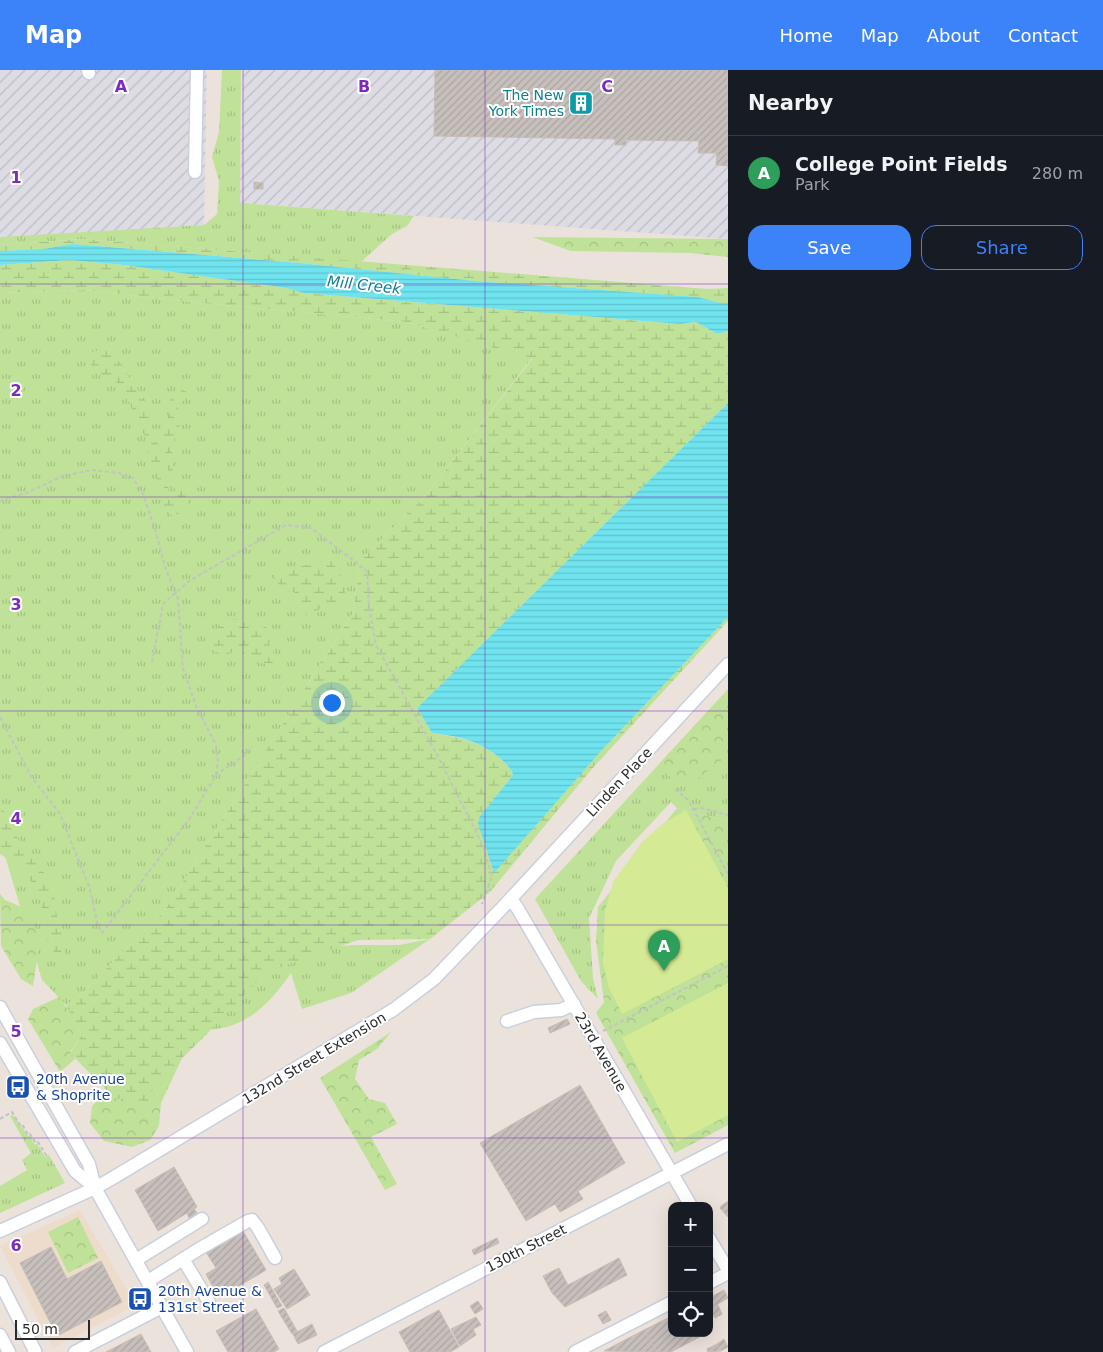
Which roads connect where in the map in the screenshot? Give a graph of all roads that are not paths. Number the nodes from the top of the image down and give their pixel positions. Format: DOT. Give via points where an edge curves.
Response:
graph roads {
  1 [pos="197,70"];
  2 [pos="195,172"];
  3 [pos="728,664"];
  4 [pos="510,899"];
  5 [pos="574,1004"];
  6 [pos="0,1007"];
  7 [pos="507,1021"];
  8 [pos="0,1043"];
  9 [pos="728,1144"];
  10 [pos="672,1173"];
  11 [pos="95,1188"];
  12 [pos="689,1202"];
  13 [pos="202,1219"];
  14 [pos="0,1231"];
  15 [pos="713,1245"];
  16 [pos="275,1258"];
  17 [pos="183,1259"];
  18 [pos="136,1260"];
  19 [pos="728,1271"];
  20 [pos="713,1280"];
  21 [pos="148,1281"];
  22 [pos="0,1282"];
  23 [pos="209,1302"];
  24 [pos="668,1304"];
  25 [pos="162,1307"];
  26 [pos="0,1335"];
  27 [pos="9,1352"];
  28 [pos="34,1352"];
  29 [pos="75,1352"];
  30 [pos="187,1352"];
  31 [pos="324,1352"];
  32 [pos="575,1352"];
  1 -- 2 [label="street"];
  3 -- 4 [label="street, Linden Place"];
  4 -- 5 [label="street, 23rd Avenue"];
  4 -- 11 [label="street, 132nd Street Extension" via="434,979 394,1010"];
  5 -- 7 [label="street" via="561,1010 534,1012"];
  5 -- 10 [label="street, 23rd Avenue"];
  6 -- 11 [label="street" via="89,1164"];
  8 -- 11 [label="street" via="75,1171"];
  9 -- 10 [label="street, 130th Street"];
  10 -- 12 [label="street, 23rd Avenue"];
  10 -- 31 [label="street, 130th Street"];
  11 -- 14 [label="street, 132nd Street Extension"];
  11 -- 18 [label="street"];
  13 -- 18 [label="street"];
  15 -- 19 [label="street"];
  16 -- 17 [label="street" via="258,1228 248,1220"];
  17 -- 21 [label="street"];
  17 -- 23 [label="street"];
  18 -- 21 [label="street"];
  19 -- 20 [label="street"];
  21 -- 25 [label="street"];
  22 -- 28 [label="street"];
  24 -- 32 [label="street"];
  25 -- 29 [label="street"];
  25 -- 30 [label="street"];
  26 -- 27 [label="street"];
}
